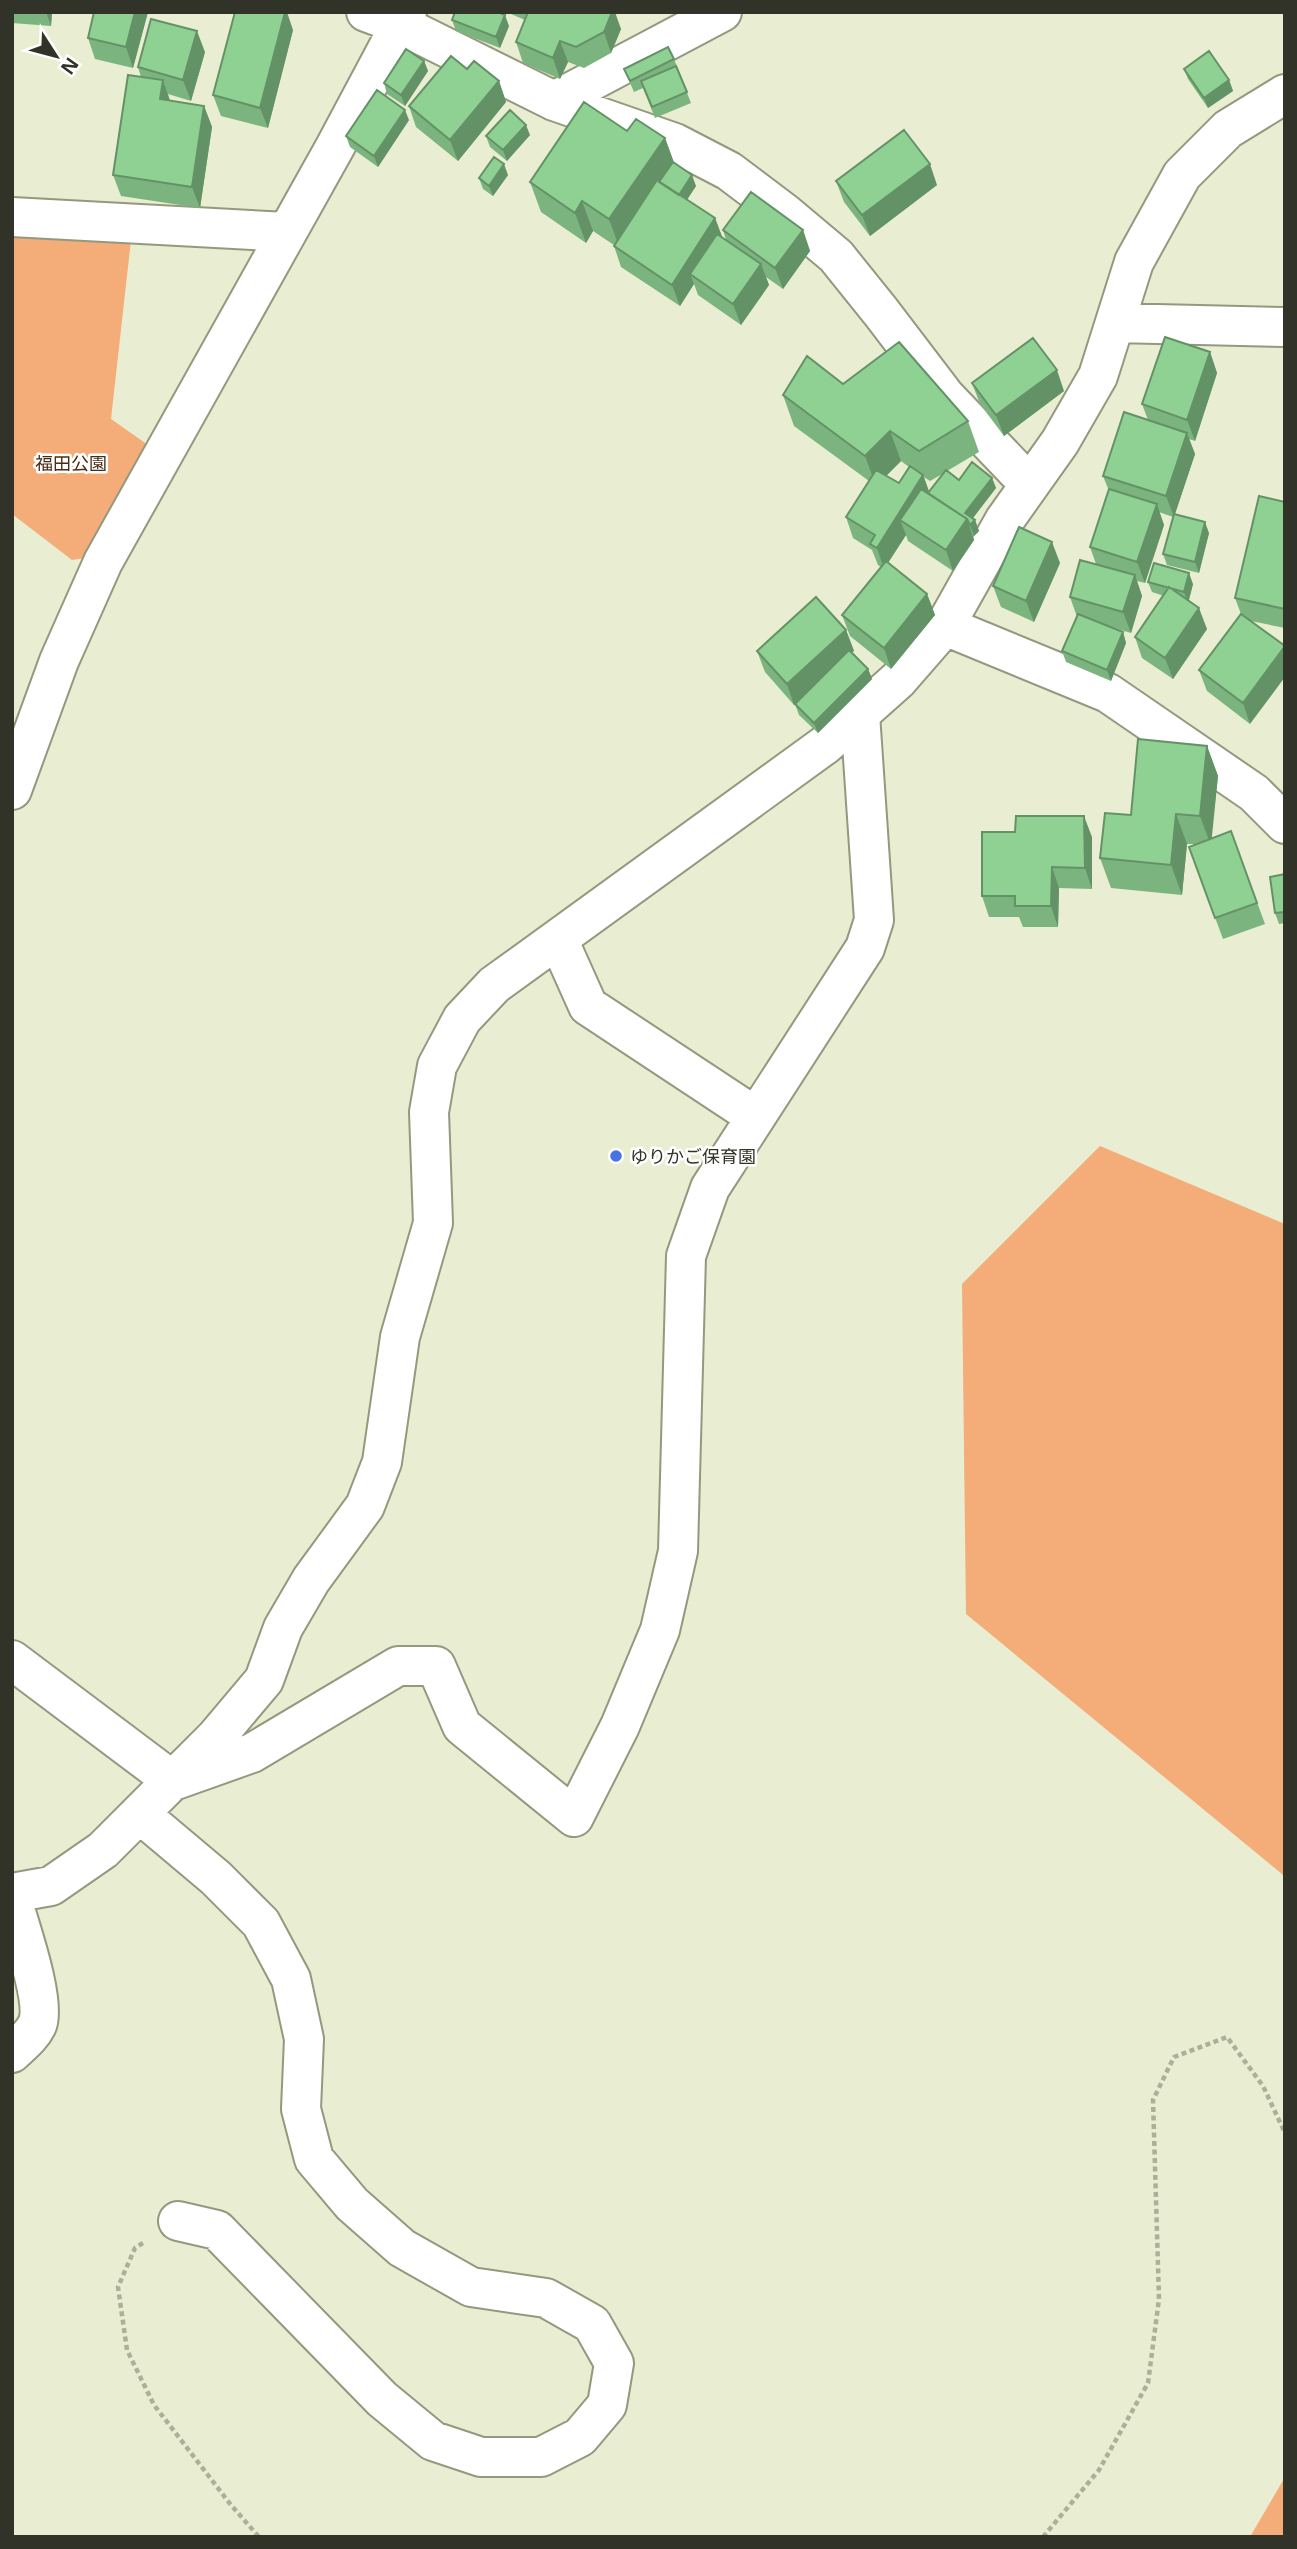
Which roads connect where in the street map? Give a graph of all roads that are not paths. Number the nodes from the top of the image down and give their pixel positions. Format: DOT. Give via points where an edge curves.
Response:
graph roads {
  1 [pos="722,12"];
  2 [pos="391,17"];
  3 [pos="1285,94"];
  4 [pos="554,101"];
  5 [pos="12,217"];
  6 [pos="287,232"];
  7 [pos="1115,323"];
  8 [pos="1285,327"];
  9 [pos="1030,484"];
  10 [pos="945,626"];
  11 [pos="27,706"];
  12 [pos="860,713"];
  13 [pos="12,790"];
  14 [pos="1285,824"];
  15 [pos="558,939"];
  16 [pos="756,1117"];
  17 [pos="12,1660"];
  18 [pos="173,1781"];
  19 [pos="140,1814"];
  20 [pos="12,1892"];
  21 [pos="12,1899"];
  22 [pos="12,2053"];
  23 [pos="178,2221"];
  1 -- 4 [label="street"];
  2 -- 4 [label="street"];
  2 -- 6 [label="street"];
  3 -- 7 [label="street" via="1228,129 1182,175 1134,262"];
  4 -- 9 [label="street" via="675,142 729,171 786,214 836,256 945,396"];
  5 -- 6 [label="street"];
  6 -- 11 [label="street" via="103,562 59,661"];
  7 -- 8 [label="street"];
  7 -- 9 [label="street" via="1098,376"];
  9 -- 10 [label="street"];
  10 -- 12 [label="street" via="898,680"];
  10 -- 14 [label="street" via="1108,693 1254,793"];
  11 -- 13 [label="street"];
  12 -- 15 [label="street" via="825,745"];
  12 -- 16 [label="street" via="874,920 865,948"];
  15 -- 16 [label="street" via="588,1006"];
  15 -- 18 [label="street" via="494,985 462,1019 438,1066 429,1112 433,1223 400,1337 382,1462 365,1506 311,1580 283,1628 264,1680"];
  16 -- 18 [label="street" via="710,1188 686,1256 678,1551 660,1630 620,1726 574,1817 462,1726 436,1666 398,1666 252,1754"];
  17 -- 18 [label="street"];
  18 -- 19 [label="street"];
  19 -- 20 [label="street" via="103,1850 51,1886"];
  19 -- 23 [label="street" via="261,1923 291,1979 304,2039 302,2109 314,2158 352,2204 402,2248 471,2287 546,2298 592,2324 614,2363 607,2404 580,2437 541,2457 481,2457 433,2441 382,2399 217,2230"];
  21 -- 22 [label="street" via="37,1988 39,2022"];
}
